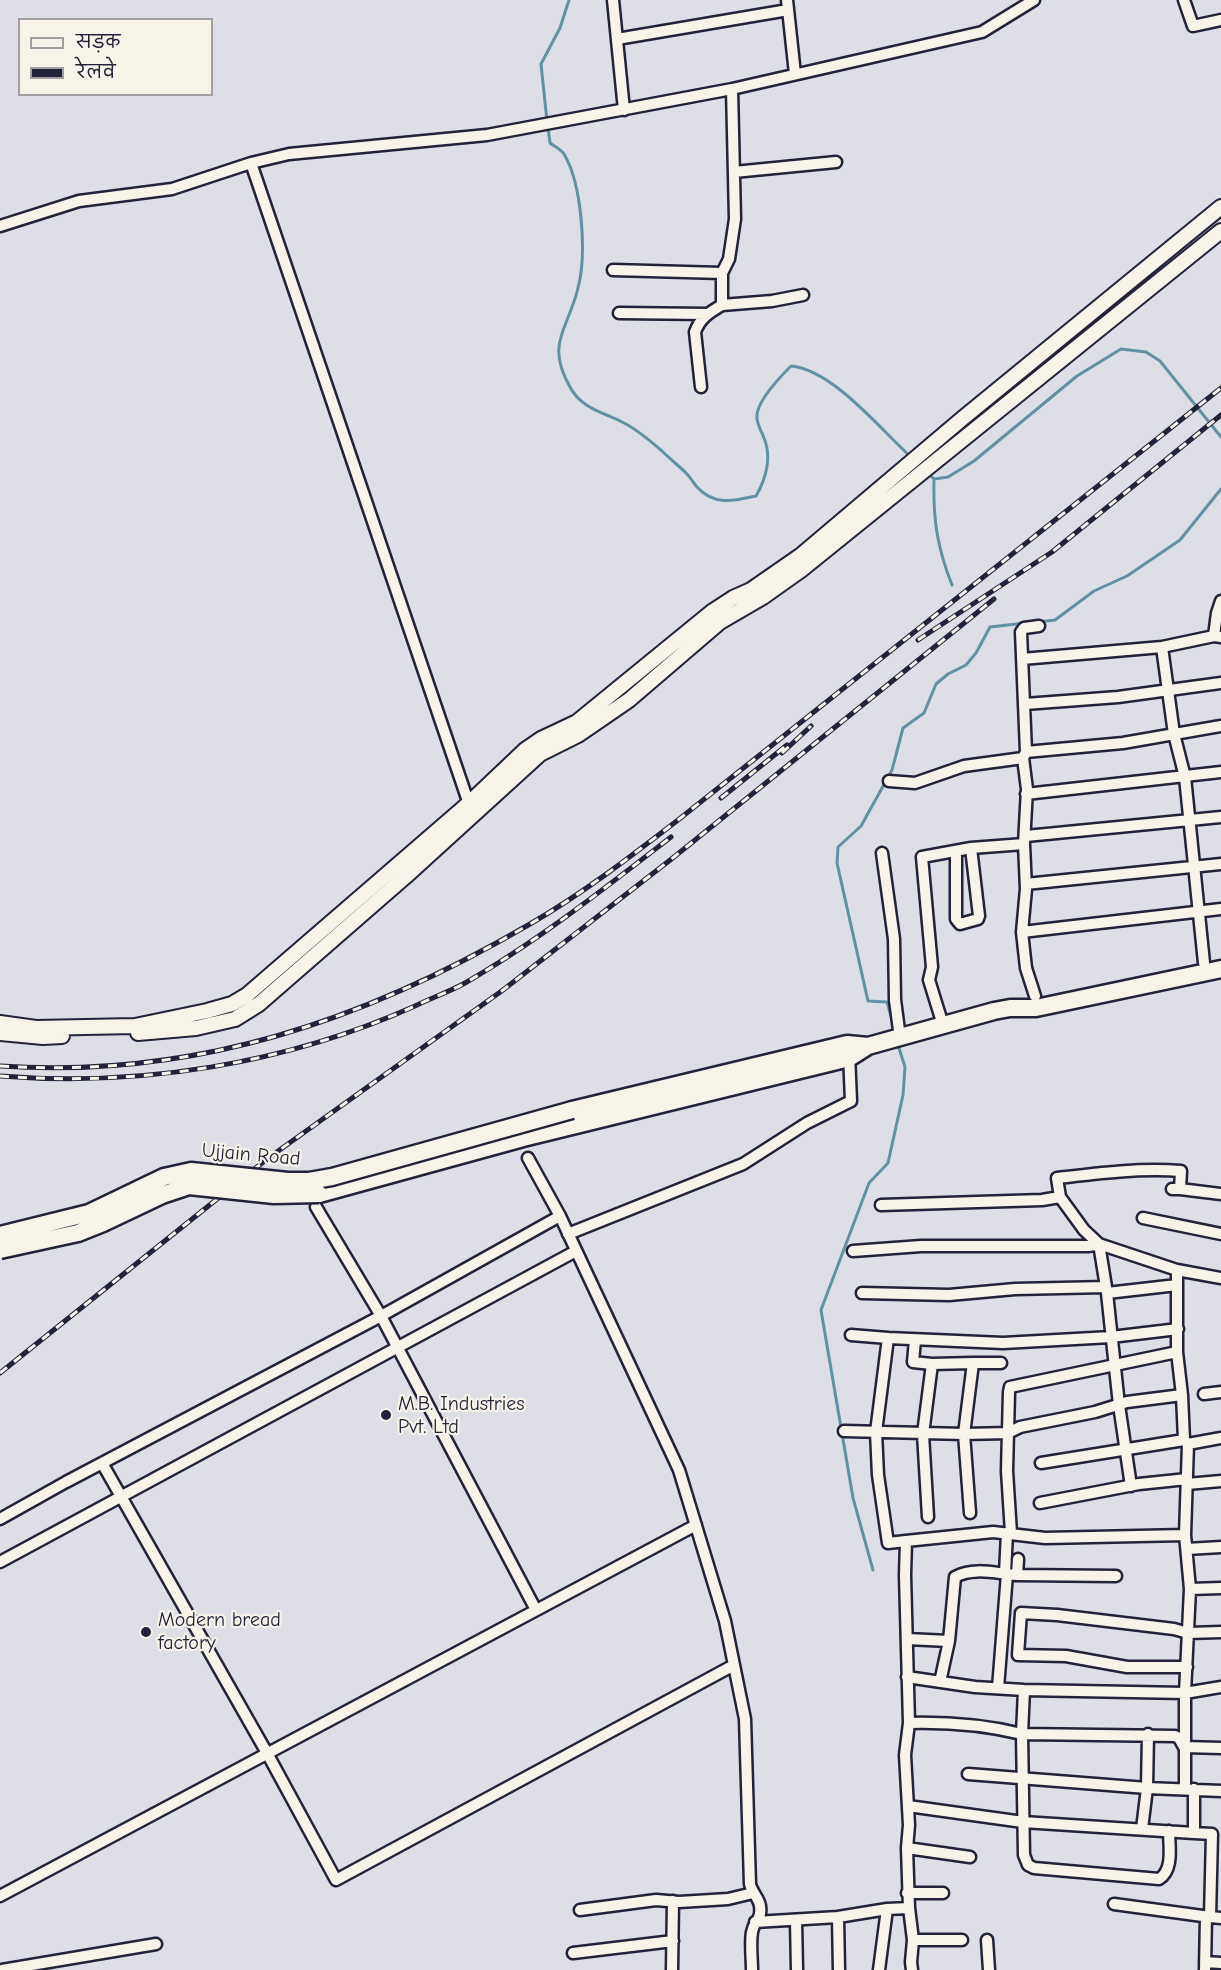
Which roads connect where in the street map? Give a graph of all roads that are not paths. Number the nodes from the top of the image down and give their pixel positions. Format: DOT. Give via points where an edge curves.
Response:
graph roads {
  1 [pos="613,0"];
  2 [pos="1034,0"];
  3 [pos="1184,0"];
  4 [pos="788,5"];
  5 [pos="1221,20"];
  6 [pos="617,39"];
  7 [pos="795,74"];
  8 [pos="732,89"];
  9 [pos="624,110"];
  10 [pos="836,162"];
  11 [pos="251,163"];
  12 [pos="734,172"];
  13 [pos="1221,207"];
  14 [pos="0,226"];
  15 [pos="1221,231"];
  16 [pos="613,270"];
  17 [pos="722,273"];
  18 [pos="803,296"];
  19 [pos="722,305"];
  20 [pos="618,313"];
  21 [pos="708,314"];
  22 [pos="701,387"];
  23 [pos="1221,601"];
  24 [pos="1039,626"];
  25 [pos="1218,636"];
  26 [pos="1162,647"];
  27 [pos="1022,660"];
  28 [pos="1221,683"];
  29 [pos="1168,691"];
  30 [pos="1025,704"];
  31 [pos="1221,726"];
  32 [pos="1174,734"];
  33 [pos="1024,755"];
  34 [pos="1221,772"];
  35 [pos="1185,777"];
  36 [pos="889,781"];
  37 [pos="1026,794"];
  38 [pos="471,810"];
  39 [pos="1221,817"];
  40 [pos="1190,821"];
  41 [pos="1025,840"];
  42 [pos="971,848"];
  43 [pos="956,851"];
  44 [pos="882,853"];
  45 [pos="1221,864"];
  46 [pos="1195,868"];
  47 [pos="1026,884"];
  48 [pos="1221,909"];
  49 [pos="1198,912"];
  50 [pos="1022,932"];
  51 [pos="1213,961"];
  52 [pos="1221,969"];
  53 [pos="1035,996"];
  54 [pos="1010,1008"];
  55 [pos="0,1023"];
  56 [pos="943,1025"];
  57 [pos="0,1033"];
  58 [pos="900,1038"];
  59 [pos="848,1051"];
  60 [pos="831,1056"];
  61 [pos="528,1158"];
  62 [pos="1221,1194"];
  63 [pos="1060,1197"];
  64 [pos="881,1205"];
  65 [pos="316,1207"];
  66 [pos="560,1216"];
  67 [pos="1143,1218"];
  68 [pos="568,1234"];
  69 [pos="1221,1234"];
  70 [pos="0,1235"];
  71 [pos="1099,1244"];
  72 [pos="0,1250"];
  73 [pos="576,1251"];
  74 [pos="854,1251"];
  75 [pos="1177,1270"];
  76 [pos="1221,1278"];
  77 [pos="1177,1285"];
  78 [pos="1106,1290"];
  79 [pos="861,1293"];
  80 [pos="381,1316"];
  81 [pos="1178,1329"];
  82 [pos="851,1335"];
  83 [pos="1111,1337"];
  84 [pos="888,1338"];
  85 [pos="915,1340"];
  86 [pos="398,1348"];
  87 [pos="1177,1352"];
  88 [pos="1001,1363"];
  89 [pos="932,1364"];
  90 [pos="973,1364"];
  91 [pos="1115,1365"];
  92 [pos="1221,1392"];
  93 [pos="1204,1394"];
  94 [pos="1182,1395"];
  95 [pos="1119,1406"];
  96 [pos="844,1431"];
  97 [pos="876,1432"];
  98 [pos="1008,1433"];
  99 [pos="923,1434"];
  100 [pos="964,1434"];
  101 [pos="1221,1438"];
  102 [pos="1186,1442"];
  103 [pos="1125,1449"];
  104 [pos="102,1463"];
  105 [pos="1041,1463"];
  106 [pos="1221,1481"];
  107 [pos="1187,1482"];
  108 [pos="1131,1486"];
  109 [pos="120,1497"];
  110 [pos="1040,1503"];
  111 [pos="970,1513"];
  112 [pos="928,1517"];
  113 [pos="0,1519"];
  114 [pos="696,1525"];
  115 [pos="1009,1533"];
  116 [pos="1185,1535"];
  117 [pos="906,1540"];
  118 [pos="1221,1547"];
  119 [pos="1187,1548"];
  120 [pos="1018,1559"];
  121 [pos="0,1562"];
  122 [pos="1010,1574"];
  123 [pos="1116,1576"];
  124 [pos="1221,1588"];
  125 [pos="1190,1589"];
  126 [pos="536,1610"];
  127 [pos="1221,1632"];
  128 [pos="1188,1634"];
  129 [pos="907,1639"];
  130 [pos="949,1641"];
  131 [pos="734,1665"];
  132 [pos="1187,1667"];
  133 [pos="908,1677"];
  134 [pos="940,1682"];
  135 [pos="1221,1687"];
  136 [pos="998,1688"];
  137 [pos="1024,1690"];
  138 [pos="1185,1693"];
  139 [pos="909,1723"];
  140 [pos="1022,1734"];
  141 [pos="1148,1734"];
  142 [pos="1184,1747"];
  143 [pos="1221,1748"];
  144 [pos="267,1753"];
  145 [pos="968,1774"];
  146 [pos="1022,1778"];
  147 [pos="1147,1788"];
  148 [pos="1190,1789"];
  149 [pos="1221,1791"];
  150 [pos="908,1806"];
  151 [pos="1023,1822"];
  152 [pos="1142,1829"];
  153 [pos="1169,1831"];
  154 [pos="1194,1833"];
  155 [pos="1216,1834"];
  156 [pos="907,1848"];
  157 [pos="970,1857"];
  158 [pos="1216,1876"];
  159 [pos="753,1893"];
  160 [pos="908,1893"];
  161 [pos="943,1893"];
  162 [pos="0,1896"];
  163 [pos="673,1901"];
  164 [pos="1114,1904"];
  165 [pos="909,1908"];
  166 [pos="887,1909"];
  167 [pos="580,1910"];
  168 [pos="838,1917"];
  169 [pos="1212,1917"];
  170 [pos="796,1920"];
  171 [pos="756,1923"];
  172 [pos="913,1940"];
  173 [pos="962,1940"];
  174 [pos="987,1940"];
  175 [pos="674,1941"];
  176 [pos="156,1944"];
  177 [pos="573,1953"];
  178 [pos="1221,1963"];
  179 [pos="1205,1966"];
  180 [pos="2,1970"];
  181 [pos="672,1970"];
  182 [pos="752,1970"];
  183 [pos="797,1970"];
  184 [pos="839,1970"];
  185 [pos="879,1970"];
  186 [pos="912,1970"];
  187 [pos="989,1970"];
  1 -- 6 [label="street"];
  2 -- 7 [label="street" via="981,32"];
  3 -- 5 [label="street" via="1193,26"];
  4 -- 6 [label="street"];
  4 -- 7 [label="street"];
  6 -- 9 [label="street"];
  7 -- 8 [label="street"];
  8 -- 9 [label="street"];
  8 -- 12 [label="street"];
  9 -- 11 [label="street" via="446,140 289,154"];
  10 -- 12 [label="street"];
  11 -- 14 [label="street" via="172,189 79,201"];
  11 -- 38 [label="street"];
  12 -- 17 [label="street" via="733,239"];
  13 -- 38 [label="street" via="800,556 752,590 712,611 577,722 525,750"];
  15 -- 38 [label="street" via="801,570 720,622 629,700 578,735 540,754"];
  16 -- 17 [label="street"];
  17 -- 19 [label="street"];
  18 -- 19 [label="street"];
  19 -- 21 [label="street"];
  20 -- 21 [label="street"];
  21 -- 22 [label="street" via="695,332"];
  23 -- 25 [label="street"];
  24 -- 27 [label="street" via="1021,632"];
  25 -- 26 [label="street"];
  26 -- 27 [label="street"];
  26 -- 29 [label="street"];
  27 -- 30 [label="street"];
  28 -- 29 [label="street"];
  29 -- 30 [label="street"];
  29 -- 32 [label="street"];
  30 -- 33 [label="street"];
  31 -- 32 [label="street"];
  32 -- 33 [label="street"];
  32 -- 35 [label="street"];
  33 -- 36 [label="street" via="963,766 915,783"];
  33 -- 37 [label="street"];
  34 -- 35 [label="street"];
  35 -- 37 [label="street"];
  35 -- 40 [label="street"];
  37 -- 41 [label="street"];
  38 -- 55 [label="street" via="232,1004 135,1026 36,1028"];
  38 -- 57 [label="street" via="259,1004 235,1019 196,1028 130,1033 43,1037"];
  39 -- 40 [label="street"];
  40 -- 41 [label="street"];
  40 -- 46 [label="street"];
  41 -- 42 [label="street"];
  41 -- 47 [label="street"];
  42 -- 43 [label="street"];
  42 -- 43 [label="street" via="979,916 960,924 956,919"];
  43 -- 56 [label="street" via="922,856 932,967 928,980"];
  44 -- 58 [label="street" via="894,939"];
  45 -- 46 [label="street"];
  46 -- 47 [label="street"];
  46 -- 49 [label="street"];
  47 -- 50 [label="street"];
  48 -- 49 [label="street"];
  49 -- 50 [label="street"];
  49 -- 51 [label="street"];
  50 -- 53 [label="street" via="1026,968"];
  51 -- 53 [label="main road"];
  52 -- 54 [label="main road" via="1036,1008"];
  53 -- 54 [label="main road"];
  54 -- 56 [label="main road"];
  56 -- 58 [label="main road"];
  58 -- 59 [label="main road"];
  59 -- 60 [label="main road"];
  59 -- 68 [label="street" via="850,1101 743,1164"];
  60 -- 70 [label="main road, Ujjain Road, bridge" via="572,1110 332,1177 309,1181 191,1171 164,1177 89,1213"];
  60 -- 72 [label="main road, bridge" via="319,1194 274,1195 189,1186 176,1189 78,1233"];
  61 -- 66 [label="street"];
  62 -- 63 [label="street" via="1176,1189 1181,1172 1161,1170 1058,1178"];
  63 -- 64 [label="street"];
  63 -- 71 [label="street"];
  65 -- 80 [label="street"];
  66 -- 68 [label="street"];
  66 -- 80 [label="street"];
  67 -- 69 [label="street"];
  68 -- 73 [label="street"];
  71 -- 74 [label="street" via="921,1246"];
  71 -- 75 [label="street"];
  71 -- 78 [label="street"];
  73 -- 86 [label="street"];
  73 -- 114 [label="street" via="679,1470"];
  75 -- 76 [label="street"];
  75 -- 77 [label="street"];
  77 -- 78 [label="street"];
  77 -- 81 [label="street"];
  78 -- 79 [label="street" via="1015,1289 949,1295"];
  78 -- 83 [label="street"];
  80 -- 86 [label="street"];
  80 -- 104 [label="street"];
  81 -- 83 [label="street"];
  81 -- 87 [label="street"];
  82 -- 84 [label="street"];
  83 -- 85 [label="street" via="1003,1343"];
  83 -- 91 [label="street"];
  84 -- 85 [label="street"];
  84 -- 97 [label="street"];
  85 -- 89 [label="street" via="913,1362"];
  86 -- 109 [label="street"];
  86 -- 126 [label="street"];
  87 -- 91 [label="street"];
  87 -- 94 [label="street"];
  88 -- 90 [label="street"];
  89 -- 90 [label="street"];
  89 -- 99 [label="street"];
  90 -- 100 [label="street"];
  91 -- 95 [label="street"];
  91 -- 98 [label="street" via="1012,1385"];
  92 -- 93 [label="street"];
  94 -- 95 [label="street"];
  94 -- 102 [label="street"];
  95 -- 98 [label="street" via="1030,1424"];
  95 -- 103 [label="street"];
  96 -- 97 [label="street"];
  97 -- 99 [label="street"];
  97 -- 117 [label="street" via="883,1543"];
  98 -- 100 [label="street"];
  98 -- 115 [label="street"];
  99 -- 100 [label="street"];
  99 -- 112 [label="street"];
  100 -- 111 [label="street"];
  101 -- 102 [label="street"];
  102 -- 103 [label="street"];
  102 -- 107 [label="street"];
  103 -- 105 [label="street"];
  103 -- 108 [label="street"];
  104 -- 109 [label="street"];
  104 -- 113 [label="street"];
  106 -- 107 [label="street"];
  107 -- 108 [label="street"];
  107 -- 116 [label="street"];
  108 -- 110 [label="street"];
  109 -- 121 [label="street"];
  109 -- 144 [label="street"];
  114 -- 126 [label="street"];
  114 -- 131 [label="street"];
  115 -- 116 [label="street" via="1046,1538"];
  115 -- 117 [label="street"];
  115 -- 122 [label="street"];
  116 -- 119 [label="street"];
  117 -- 129 [label="street"];
  118 -- 119 [label="street"];
  119 -- 125 [label="street"];
  120 -- 122 [label="street"];
  122 -- 123 [label="street"];
  122 -- 130 [label="street" via="976,1571 955,1577"];
  122 -- 136 [label="street"];
  124 -- 125 [label="street"];
  125 -- 128 [label="street"];
  126 -- 144 [label="street"];
  127 -- 128 [label="street"];
  128 -- 132 [label="street"];
  128 -- 132 [label="street" via="1174,1629 1021,1614 1018,1655 1066,1656 1127,1667"];
  129 -- 130 [label="street"];
  129 -- 133 [label="street"];
  130 -- 134 [label="street"];
  131 -- 144 [label="street" via="336,1880"];
  131 -- 159 [label="street" via="745,1719"];
  132 -- 138 [label="street"];
  133 -- 134 [label="street"];
  133 -- 139 [label="street"];
  134 -- 136 [label="street"];
  135 -- 138 [label="street"];
  136 -- 137 [label="street"];
  137 -- 138 [label="street"];
  137 -- 140 [label="street"];
  138 -- 142 [label="street"];
  139 -- 140 [label="street" via="941,1722"];
  139 -- 150 [label="street" via="905,1755"];
  140 -- 141 [label="street"];
  140 -- 146 [label="street"];
  141 -- 142 [label="street" via="1175,1736"];
  141 -- 147 [label="street"];
  142 -- 143 [label="street"];
  142 -- 148 [label="street"];
  144 -- 162 [label="street"];
  145 -- 146 [label="street"];
  146 -- 147 [label="street"];
  146 -- 151 [label="street"];
  147 -- 148 [label="street"];
  147 -- 152 [label="street"];
  148 -- 149 [label="street"];
  148 -- 154 [label="street"];
  150 -- 151 [label="street"];
  150 -- 156 [label="street"];
  151 -- 152 [label="street"];
  151 -- 153 [label="street" via="1025,1860 1034,1868 1154,1879 1164,1875 1168,1868"];
  152 -- 153 [label="street"];
  153 -- 154 [label="street"];
  154 -- 155 [label="street"];
  155 -- 158 [label="street"];
  156 -- 157 [label="street"];
  156 -- 160 [label="street"];
  158 -- 169 [label="street"];
  159 -- 163 [label="street" via="728,1899"];
  159 -- 171 [label="street" via="760,1905"];
  160 -- 161 [label="street"];
  160 -- 165 [label="street"];
  163 -- 167 [label="street"];
  163 -- 175 [label="street"];
  164 -- 169 [label="street"];
  165 -- 166 [label="street"];
  165 -- 172 [label="street"];
  166 -- 168 [label="street"];
  166 -- 185 [label="street"];
  168 -- 170 [label="street"];
  168 -- 184 [label="street"];
  169 -- 179 [label="street"];
  170 -- 171 [label="street"];
  170 -- 183 [label="street"];
  171 -- 182 [label="street" via="752,1930"];
  172 -- 173 [label="street"];
  172 -- 186 [label="street"];
  174 -- 187 [label="street"];
  175 -- 177 [label="street"];
  175 -- 181 [label="street"];
  176 -- 180 [label="street"];
  178 -- 179 [label="street"];
}
